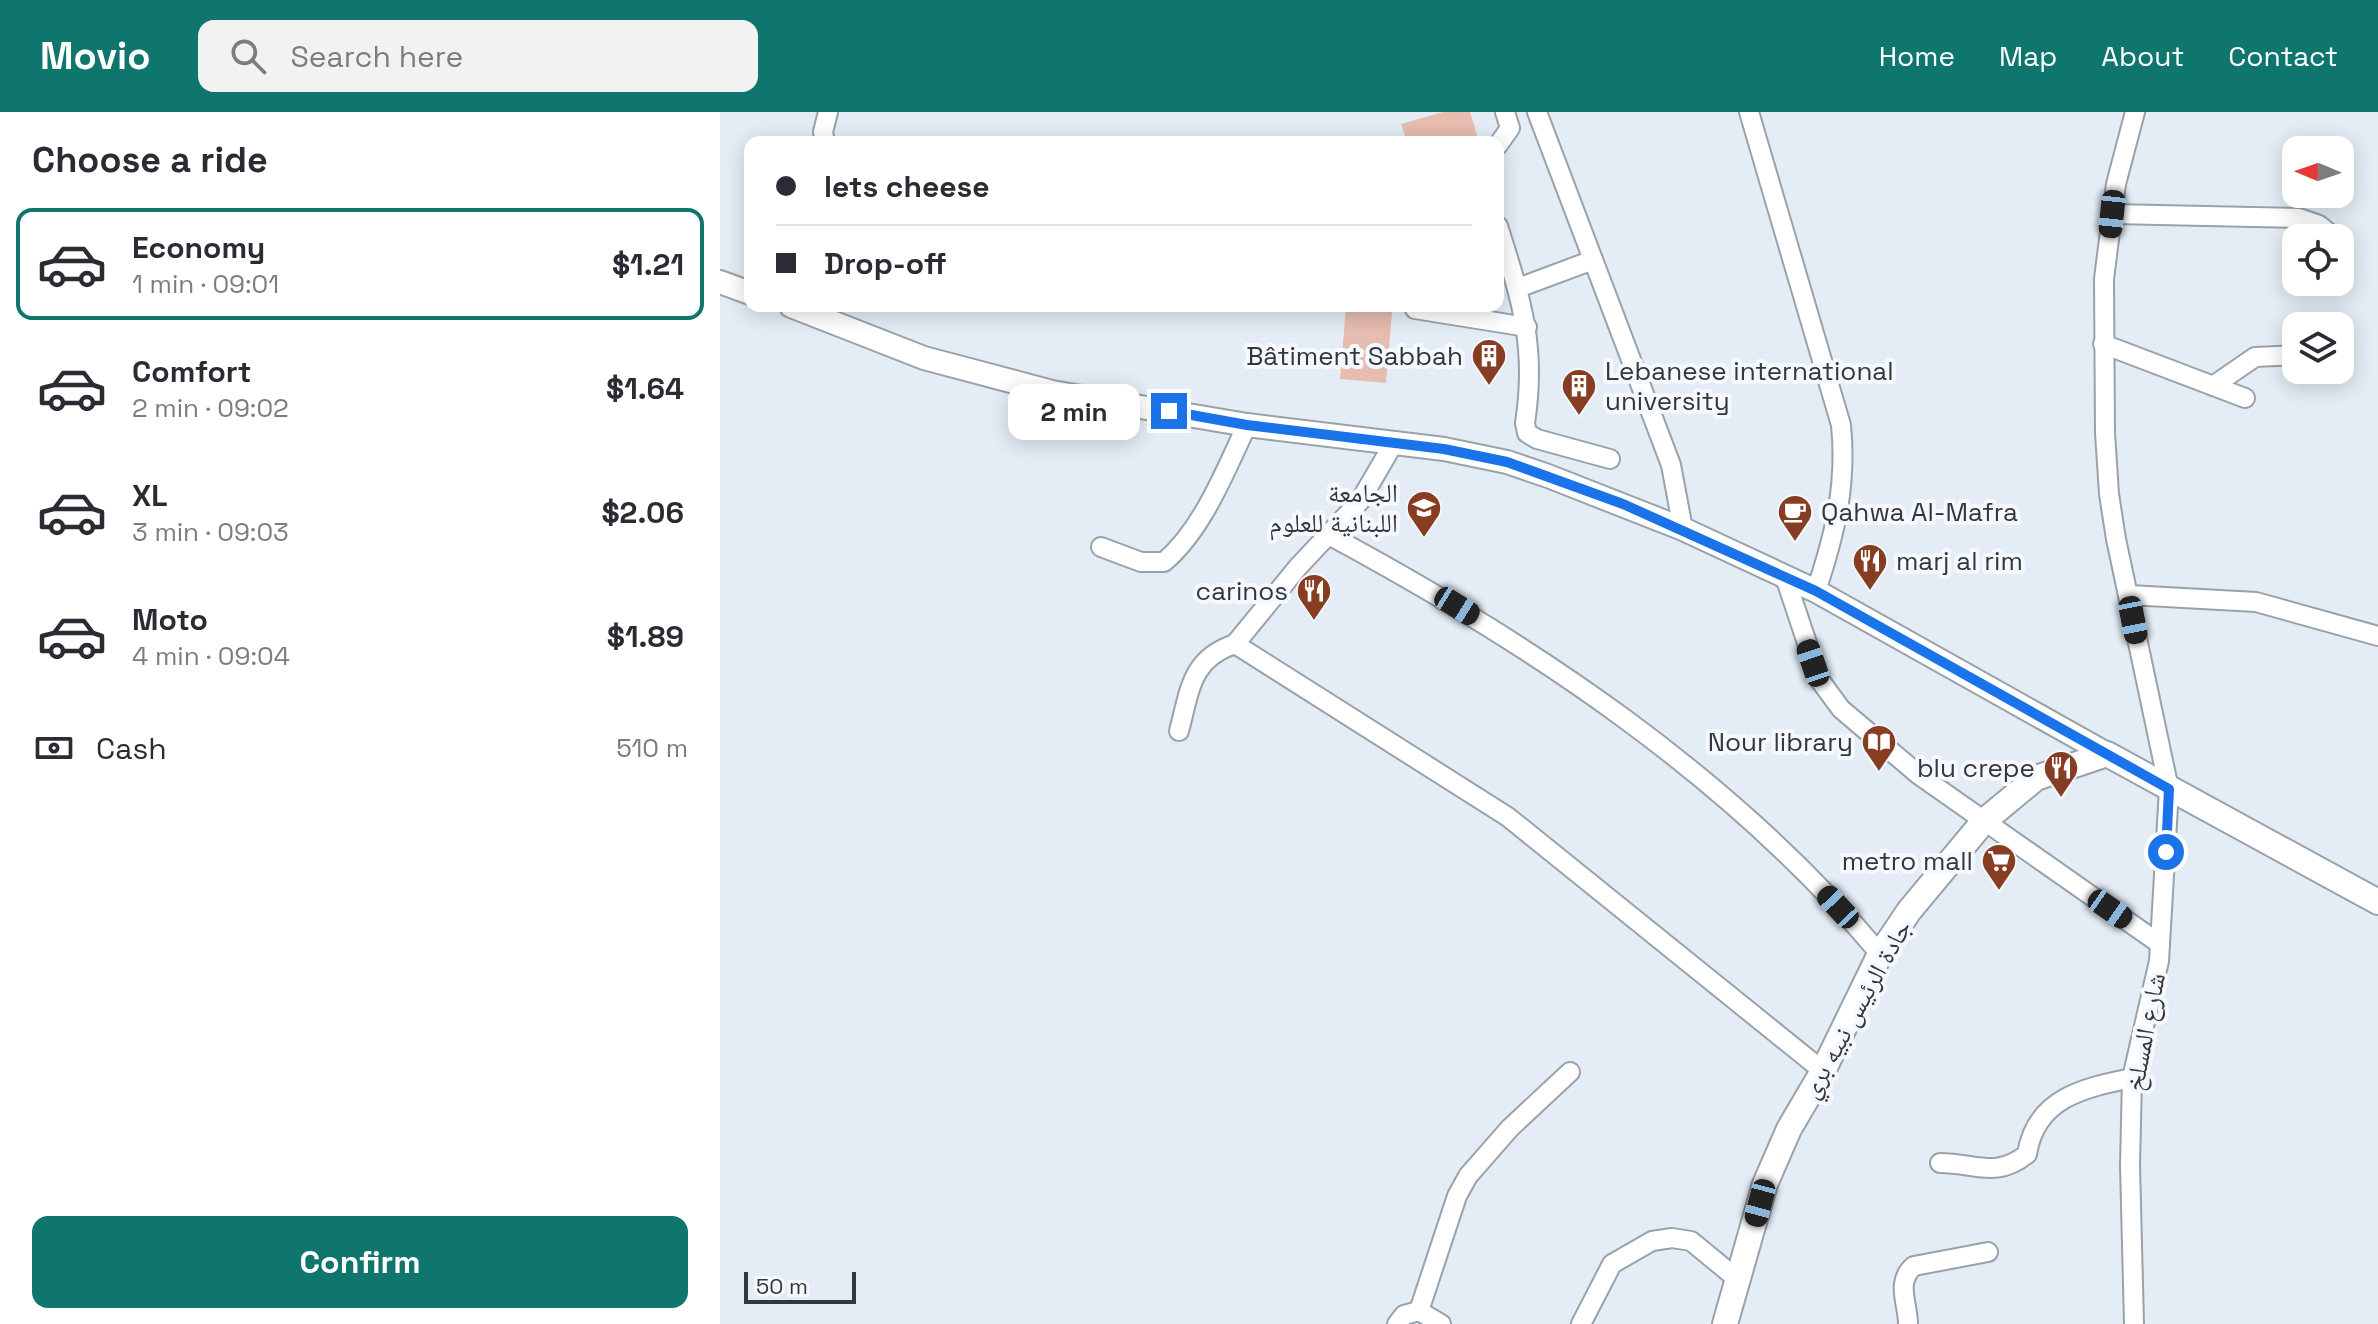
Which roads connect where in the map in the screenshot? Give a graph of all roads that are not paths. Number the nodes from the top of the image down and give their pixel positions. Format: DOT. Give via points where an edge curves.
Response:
graph roads {
  1 [pos="828,112"];
  2 [pos="1505,112"];
  3 [pos="1537,112"];
  4 [pos="1749,112"];
  5 [pos="2135,112"];
  6 [pos="824,136"];
  7 [pos="1504,136"];
  8 [pos="2112,214"];
  9 [pos="2316,224"];
  10 [pos="1504,245"];
  11 [pos="1593,260"];
  12 [pos="720,282"];
  13 [pos="1518,288"];
  14 [pos="744,291"];
  15 [pos="806,312"];
  16 [pos="1434,312"];
  17 [pos="1527,327"];
  18 [pos="2103,344"];
  19 [pos="2282,356"];
  20 [pos="2213,386"];
  21 [pos="2245,398"];
  22 [pos="1247,425"];
  23 [pos="1395,441"];
  24 [pos="1610,459"];
  25 [pos="1683,529"];
  26 [pos="1327,534"];
  27 [pos="1101,547"];
  28 [pos="1785,577"];
  29 [pos="1816,591"];
  30 [pos="2129,595"];
  31 [pos="2378,636"];
  32 [pos="1235,644"];
  33 [pos="1179,731"];
  34 [pos="2107,754"];
  35 [pos="2169,789"];
  36 [pos="1984,821"];
  37 [pos="2378,901"];
  38 [pos="2160,944"];
  39 [pos="1880,954"];
  40 [pos="1823,1071"];
  41 [pos="1570,1072"];
  42 [pos="2132,1078"];
  43 [pos="1940,1163"];
  44 [pos="1988,1252"];
  45 [pos="1736,1278"];
  46 [pos="1419,1311"];
  47 [pos="1397,1324"];
  48 [pos="1441,1324"];
  49 [pos="1581,1324"];
  50 [pos="1725,1324"];
  51 [pos="1908,1324"];
  52 [pos="2134,1324"];
  1 -- 6 [label="street"];
  2 -- 7 [label="street" via="1510,128"];
  3 -- 11 [label="street"];
  4 -- 29 [label="street" via="1841,425 1841,508"];
  5 -- 8 [label="street, شارع المسلخ"];
  8 -- 9 [label="street" via="2299,218"];
  8 -- 18 [label="street, شارع المسلخ"];
  10 -- 13 [label="street"];
  11 -- 13 [label="street"];
  11 -- 25 [label="street" via="1671,465"];
  12 -- 14 [label="street"];
  13 -- 17 [label="street"];
  15 -- 22 [label="street" via="924,358 984,375 1052,392"];
  16 -- 17 [label="street"];
  17 -- 24 [label="street" via="1532,361 1527,433"];
  18 -- 20 [label="street"];
  18 -- 30 [label="street, شارع المسلخ" via="2109,494"];
  19 -- 20 [label="street" via="2255,357"];
  20 -- 21 [label="street"];
  22 -- 23 [label="street"];
  22 -- 27 [label="street" via="1214,491 1164,562 1141,562"];
  23 -- 25 [label="street" via="1507,462"];
  23 -- 26 [label="street" via="1360,501"];
  25 -- 28 [label="street"];
  26 -- 32 [label="street"];
  26 -- 39 [label="street" via="1431,590 1601,700 1806,872"];
  28 -- 29 [label="street"];
  28 -- 36 [label="street" via="1819,679 1841,709"];
  29 -- 34 [label="street"];
  30 -- 31 [label="street" via="2256,602"];
  30 -- 35 [label="street, شارع المسلخ"];
  32 -- 33 [label="street" via="1202,662"];
  32 -- 40 [label="street" via="1508,817"];
  34 -- 35 [label="main road"];
  34 -- 36 [label="main road, جادة الرئيس نبيه بري" via="2036,778"];
  35 -- 37 [label="main road"];
  35 -- 38 [label="street, شارع المسلخ"];
  36 -- 38 [label="street"];
  36 -- 39 [label="main road, جادة الرئيس نبيه بري"];
  38 -- 42 [label="street, شارع المسلخ"];
  39 -- 40 [label="main road, جادة الرئيس نبيه بري"];
  40 -- 45 [label="main road, جادة الرئيس نبيه بري" via="1765,1184"];
  41 -- 46 [label="street" via="1468,1176"];
  42 -- 43 [label="street" via="2100,1085 2049,1108 2030,1131 2027,1154 2011,1167 1981,1170 1964,1163"];
  42 -- 52 [label="street, شارع المسلخ"];
  44 -- 51 [label="street" via="1906,1272"];
  45 -- 49 [label="street" via="1691,1241 1652,1241 1612,1264"];
  45 -- 50 [label="main road, جادة الرئيس نبيه بري"];
  46 -- 47 [label="street" via="1404,1315"];
  46 -- 48 [label="street"];
}
